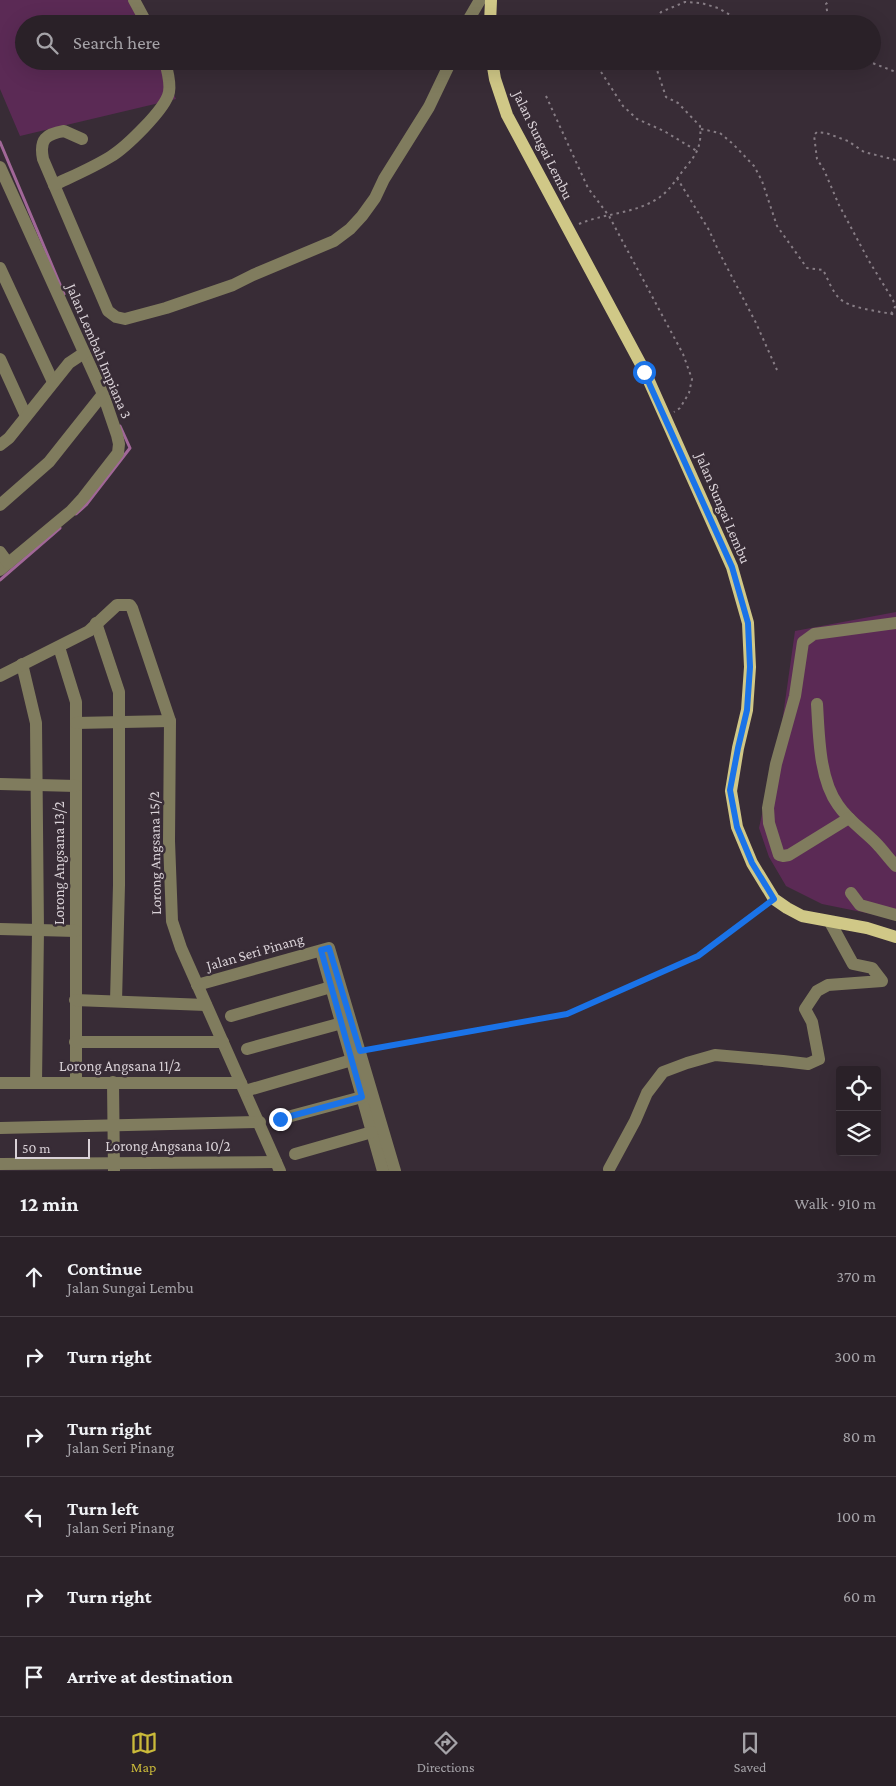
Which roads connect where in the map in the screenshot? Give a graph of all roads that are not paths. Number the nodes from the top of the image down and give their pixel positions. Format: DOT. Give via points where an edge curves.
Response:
graph roads {
  1 [pos="134,0"];
  2 [pos="480,0"];
  3 [pos="491,0"];
  4 [pos="142,15"];
  5 [pos="471,15"];
  6 [pos="490,15"];
  7 [pos="167,70"];
  8 [pos="447,70"];
  9 [pos="494,70"];
  10 [pos="82,140"];
  11 [pos="0,167"];
  12 [pos="54,185"];
  13 [pos="0,268"];
  14 [pos="84,352"];
  15 [pos="0,358"];
  16 [pos="53,382"];
  17 [pos="103,394"];
  18 [pos="26,416"];
  19 [pos="0,445"];
  20 [pos="0,505"];
  21 [pos="0,552"];
  22 [pos="4,566"];
  23 [pos="96,623"];
  24 [pos="896,623"];
  25 [pos="59,647"];
  26 [pos="22,664"];
  27 [pos="0,676"];
  28 [pos="817,704"];
  29 [pos="170,721"];
  30 [pos="118,722"];
  31 [pos="76,723"];
  32 [pos="0,784"];
  33 [pos="37,784"];
  34 [pos="76,786"];
  35 [pos="849,818"];
  36 [pos="896,866"];
  37 [pos="850,893"];
  38 [pos="896,915"];
  39 [pos="830,922"];
  40 [pos="0,929"];
  41 [pos="38,930"];
  42 [pos="76,931"];
  43 [pos="896,937"];
  44 [pos="321,950"];
  45 [pos="198,985"];
  46 [pos="331,987"];
  47 [pos="76,1000"];
  48 [pos="116,1002"];
  49 [pos="206,1004"];
  50 [pos="231,1016"];
  51 [pos="342,1023"];
  52 [pos="76,1042"];
  53 [pos="223,1042"];
  54 [pos="247,1049"];
  55 [pos="356,1056"];
  56 [pos="76,1082"];
  57 [pos="114,1082"];
  58 [pos="0,1083"];
  59 [pos="36,1083"];
  60 [pos="243,1086"];
  61 [pos="362,1097"];
  62 [pos="280,1119"];
  63 [pos="260,1122"];
  64 [pos="114,1125"];
  65 [pos="0,1128"];
  66 [pos="372,1132"];
  67 [pos="295,1154"];
  68 [pos="0,1164"];
  69 [pos="278,1166"];
  70 [pos="114,1167"];
  71 [pos="385,1169"];
  72 [pos="614,1170"];
  1 -- 4 [label="street"];
  2 -- 5 [label="street"];
  3 -- 6 [label="main road"];
  7 -- 12 [label="street" via="169,92 156,114 112,156"];
  8 -- 12 [label="street" via="429,107 375,198 350,229 334,241 233,285 166,308 125,319 108,311"];
  9 -- 39 [label="main road, Jalan Sungai Lembu" via="507,115 644,372 732,567 748,623 750,667 747,710 730,790 737,827 752,863 774,899 802,916"];
  10 -- 12 [label="street" via="64,131 49,135 43,142 43,158"];
  11 -- 14 [label="street, Jalan Lembah Impiana 3"];
  13 -- 16 [label="street"];
  14 -- 16 [label="street" via="69,363"];
  14 -- 17 [label="street, Jalan Lembah Impiana 3"];
  15 -- 18 [label="street"];
  16 -- 18 [label="street"];
  17 -- 20 [label="street" via="49,462"];
  17 -- 22 [label="street, Jalan Lembah Impiana 3" via="117,435 118,453 71,511"];
  18 -- 19 [label="street"];
  21 -- 22 [label="street"];
  23 -- 25 [label="street" via="89,631"];
  23 -- 29 [label="street, Lorong Angsana 15/2" via="116,605 130,605"];
  23 -- 30 [label="street" via="119,692"];
  24 -- 35 [label="street" via="814,634 803,642 795,696 776,764 768,808 779,855 789,855"];
  25 -- 26 [label="street"];
  25 -- 31 [label="street, Lorong Angsana 13/2" via="76,702"];
  26 -- 27 [label="street"];
  26 -- 33 [label="street" via="36,723"];
  28 -- 35 [label="street" via="828,788"];
  29 -- 30 [label="street"];
  29 -- 45 [label="street, Lorong Angsana 15/2" via="172,921"];
  30 -- 31 [label="street"];
  30 -- 48 [label="street"];
  31 -- 34 [label="street, Lorong Angsana 13/2"];
  32 -- 33 [label="street"];
  33 -- 34 [label="street"];
  33 -- 41 [label="street"];
  34 -- 42 [label="street, Lorong Angsana 13/2"];
  35 -- 36 [label="street"];
  37 -- 38 [label="street" via="860,905"];
  39 -- 43 [label="main road, Jalan Sungai Lembu"];
  39 -- 72 [label="street" via="853,964 872,968 882,981 828,985 817,991 805,1009 812,1022 819,1059 808,1064 715,1056 663,1072 647,1093 618,1152"];
  40 -- 41 [label="street"];
  41 -- 42 [label="street"];
  41 -- 59 [label="street"];
  42 -- 47 [label="street, Lorong Angsana 13/2"];
  44 -- 45 [label="street, Jalan Seri Pinang"];
  44 -- 46 [label="street, Jalan Seri Pinang"];
  44 -- 55 [label="street, Jalan Seri Pinang" via="329,948"];
  45 -- 49 [label="street, Lorong Angsana 15/2"];
  46 -- 50 [label="street"];
  46 -- 51 [label="street, Jalan Seri Pinang"];
  47 -- 48 [label="street"];
  47 -- 52 [label="street, Lorong Angsana 13/2"];
  48 -- 49 [label="street"];
  49 -- 53 [label="street, Lorong Angsana 15/2"];
  51 -- 54 [label="street"];
  51 -- 55 [label="street, Jalan Seri Pinang"];
  52 -- 53 [label="street"];
  52 -- 56 [label="street, Lorong Angsana 13/2"];
  53 -- 60 [label="street, Lorong Angsana 15/2"];
  55 -- 60 [label="street, Lorong Angsana 11/2"];
  55 -- 61 [label="street, Jalan Seri Pinang"];
  55 -- 71 [label="street, Jalan Seri Pinang"];
  56 -- 57 [label="street, Lorong Angsana 11/2"];
  56 -- 59 [label="street, Lorong Angsana 11/2"];
  57 -- 60 [label="street, Lorong Angsana 11/2"];
  57 -- 64 [label="street"];
  58 -- 59 [label="street, Lorong Angsana 11/2"];
  60 -- 63 [label="street, Lorong Angsana 15/2"];
  61 -- 62 [label="street"];
  61 -- 66 [label="street, Jalan Seri Pinang"];
  63 -- 64 [label="street"];
  63 -- 69 [label="street, Lorong Angsana 15/2"];
  64 -- 65 [label="street"];
  64 -- 70 [label="street"];
  66 -- 67 [label="street"];
  66 -- 71 [label="street, Jalan Seri Pinang"];
  68 -- 70 [label="street, Lorong Angsana 10/2"];
  69 -- 70 [label="street, Lorong Angsana 10/2"];
}
